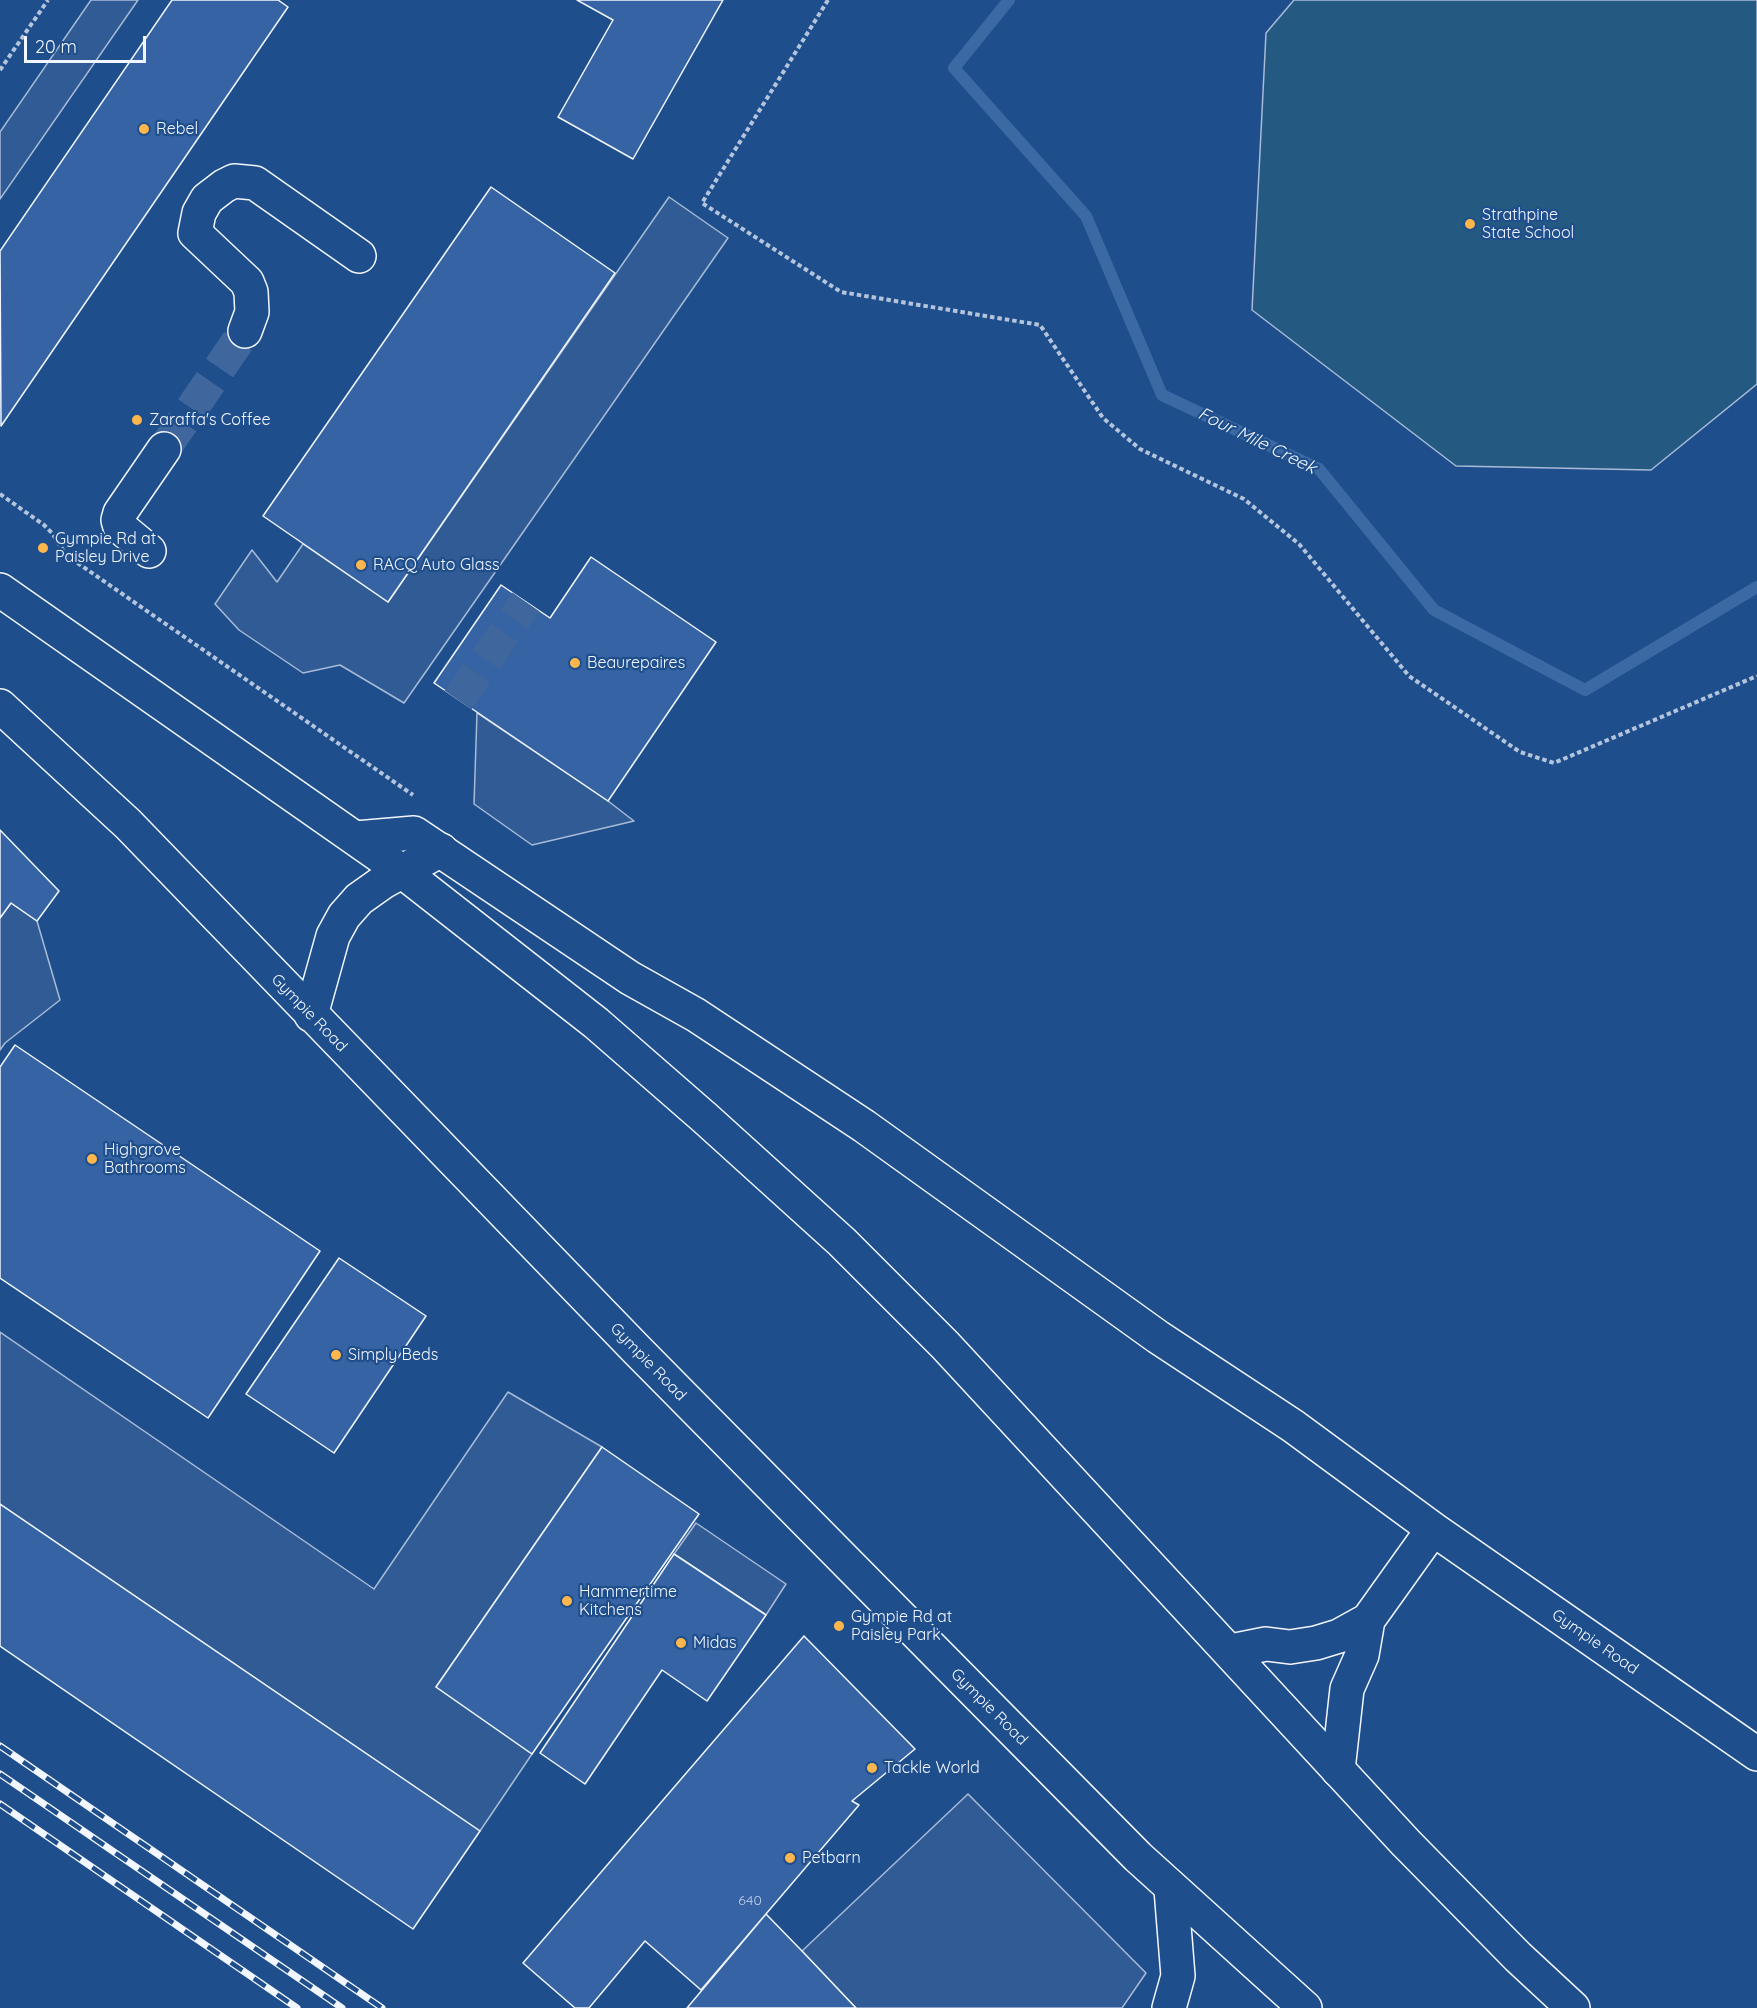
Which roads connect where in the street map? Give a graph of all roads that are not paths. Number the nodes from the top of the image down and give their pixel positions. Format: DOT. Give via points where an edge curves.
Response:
graph roads {
  1 [pos="359,256"];
  2 [pos="245,331"];
  3 [pos="164,449"];
  4 [pos="149,551"];
  5 [pos="0,590"];
  6 [pos="0,706"];
  7 [pos="356,838"];
  8 [pos="441,850"];
  9 [pos="403,872"];
  10 [pos="311,1015"];
  11 [pos="1433,1529"];
  12 [pos="1368,1620"];
  13 [pos="1231,1651"];
  14 [pos="1757,1754"];
  15 [pos="1338,1770"];
  16 [pos="1172,1889"];
  17 [pos="1293,2006"];
  18 [pos="1169,2008"];
  19 [pos="1573,2008"];
  1 -- 2 [label="main road" via="255,183 234,181 224,186 207,199 195,233 247,282 252,312"];
  3 -- 4 [label="main road" via="118,520 120,527"];
  5 -- 7 [label="main road"];
  6 -- 10 [label="main road, Gympie Road" via="128,824"];
  7 -- 8 [label="main road, Gympie Road" via="414,833"];
  7 -- 9 [label="main road"];
  8 -- 9 [label="main road"];
  8 -- 11 [label="main road, Gympie Road" via="630,978 696,1015 864,1126 1158,1337 1293,1426"];
  9 -- 10 [label="main road" via="358,899 344,916 333,936"];
  9 -- 13 [label="main road" via="596,1023 842,1242 945,1345"];
  10 -- 16 [label="main road, Gympie Road" via="787,1504"];
  11 -- 12 [label="main road"];
  11 -- 14 [label="main road, Gympie Road"];
  12 -- 13 [label="main road" via="1316,1643 1290,1647 1266,1644"];
  12 -- 15 [label="main road" via="1362,1655 1347,1689"];
  13 -- 15 [label="main road"];
  15 -- 19 [label="main road" via="1518,1957"];
  16 -- 17 [label="main road, Gympie Road"];
  16 -- 18 [label="main road" via="1178,1976"];
}
